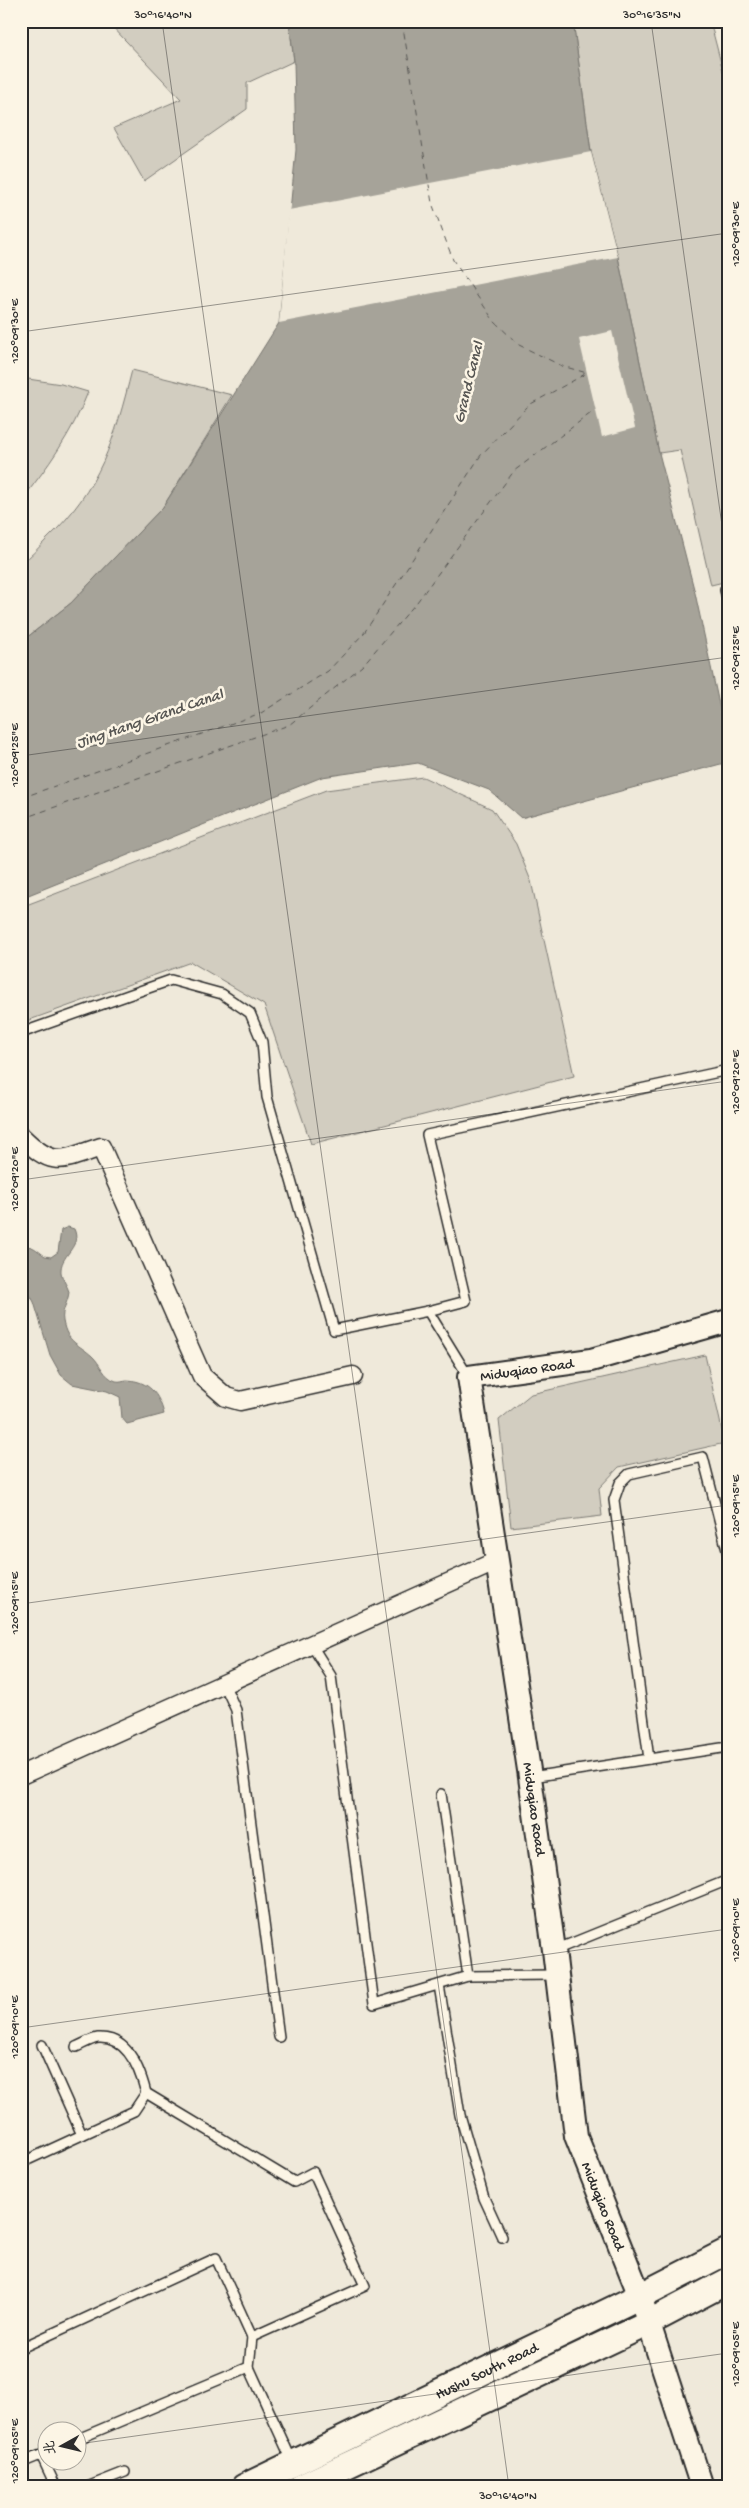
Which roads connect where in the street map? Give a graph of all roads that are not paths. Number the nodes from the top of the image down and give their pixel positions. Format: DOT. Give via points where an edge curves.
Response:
graph roads {
  1 [pos="728,590"];
  2 [pos="728,602"];
  3 [pos="21,1033"];
  4 [pos="728,1070"];
  5 [pos="21,1136"];
  6 [pos="428,1311"];
  7 [pos="728,1321"];
  8 [pos="353,1376"];
  9 [pos="469,1377"];
  10 [pos="728,1554"];
  11 [pos="497,1560"];
  12 [pos="311,1644"];
  13 [pos="224,1684"];
  14 [pos="728,1747"];
  15 [pos="650,1759"];
  16 [pos="21,1775"];
  17 [pos="530,1776"];
  18 [pos="441,1794"];
  19 [pos="728,1880"];
  20 [pos="554,1950"];
  21 [pos="557,1974"];
  22 [pos="468,1976"];
  23 [pos="439,1985"];
  24 [pos="279,2037"];
  25 [pos="42,2045"];
  26 [pos="76,2047"];
  27 [pos="146,2093"];
  28 [pos="82,2135"];
  29 [pos="21,2163"];
  30 [pos="502,2237"];
  31 [pos="728,2251"];
  32 [pos="728,2281"];
  33 [pos="640,2296"];
  34 [pos="648,2323"];
  35 [pos="252,2337"];
  36 [pos="21,2348"];
  37 [pos="249,2367"];
  38 [pos="88,2436"];
  39 [pos="38,2456"];
  40 [pos="21,2463"];
  41 [pos="293,2463"];
  42 [pos="50,2470"];
  43 [pos="125,2472"];
  44 [pos="56,2487"];
  45 [pos="87,2487"];
  46 [pos="244,2487"];
  47 [pos="301,2487"];
  48 [pos="702,2487"];
  1 -- 2 [label="lane"];
  3 -- 6 [label="lane" via="171,980 222,994 250,1013 262,1042 267,1097 334,1330"];
  4 -- 6 [label="lane" via="427,1135 466,1301"];
  5 -- 8 [label="street" via="38,1153 60,1160 101,1147 202,1376 226,1397 240,1401 260,1398"];
  6 -- 9 [label="lane"];
  7 -- 9 [label="street, Miduqiao Road" via="591,1360"];
  9 -- 11 [label="street, Miduqiao Road"];
  10 -- 15 [label="lane" via="703,1457 629,1474 620,1483 614,1500"];
  11 -- 12 [label="street"];
  11 -- 17 [label="street, Miduqiao Road"];
  12 -- 13 [label="street"];
  12 -- 23 [label="lane" via="331,1676 374,2004"];
  13 -- 16 [label="street"];
  13 -- 24 [label="lane" via="236,1710"];
  14 -- 15 [label="lane"];
  15 -- 17 [label="lane"];
  17 -- 20 [label="street, Miduqiao Road"];
  18 -- 22 [label="lane"];
  19 -- 20 [label="lane"];
  20 -- 21 [label="street, Miduqiao Road"];
  21 -- 22 [label="lane"];
  21 -- 33 [label="street, Miduqiao Road" via="576,2136"];
  22 -- 23 [label="lane"];
  23 -- 30 [label="lane" via="460,2115 484,2198"];
  25 -- 28 [label="lane"];
  26 -- 27 [label="lane" via="96,2038 112,2039 126,2047 141,2074"];
  27 -- 28 [label="lane" via="134,2111"];
  27 -- 35 [label="lane" via="294,2182 313,2172 364,2286"];
  28 -- 29 [label="lane"];
  31 -- 33 [label="main road, Hushu South Road"];
  32 -- 34 [label="main road, Hushu South Road"];
  33 -- 34 [label="street, Miduqiao Road"];
  33 -- 41 [label="main road, Hushu South Road"];
  34 -- 47 [label="main road, Hushu South Road"];
  34 -- 48 [label="street, Miduqiao Road"];
  35 -- 36 [label="lane" via="216,2258"];
  35 -- 37 [label="lane"];
  37 -- 38 [label="lane"];
  37 -- 41 [label="lane"];
  39 -- 40 [label="lane"];
  41 -- 46 [label="main road, Hushu South Road"];
  42 -- 44 [label="lane"];
  43 -- 45 [label="lane"];
}
